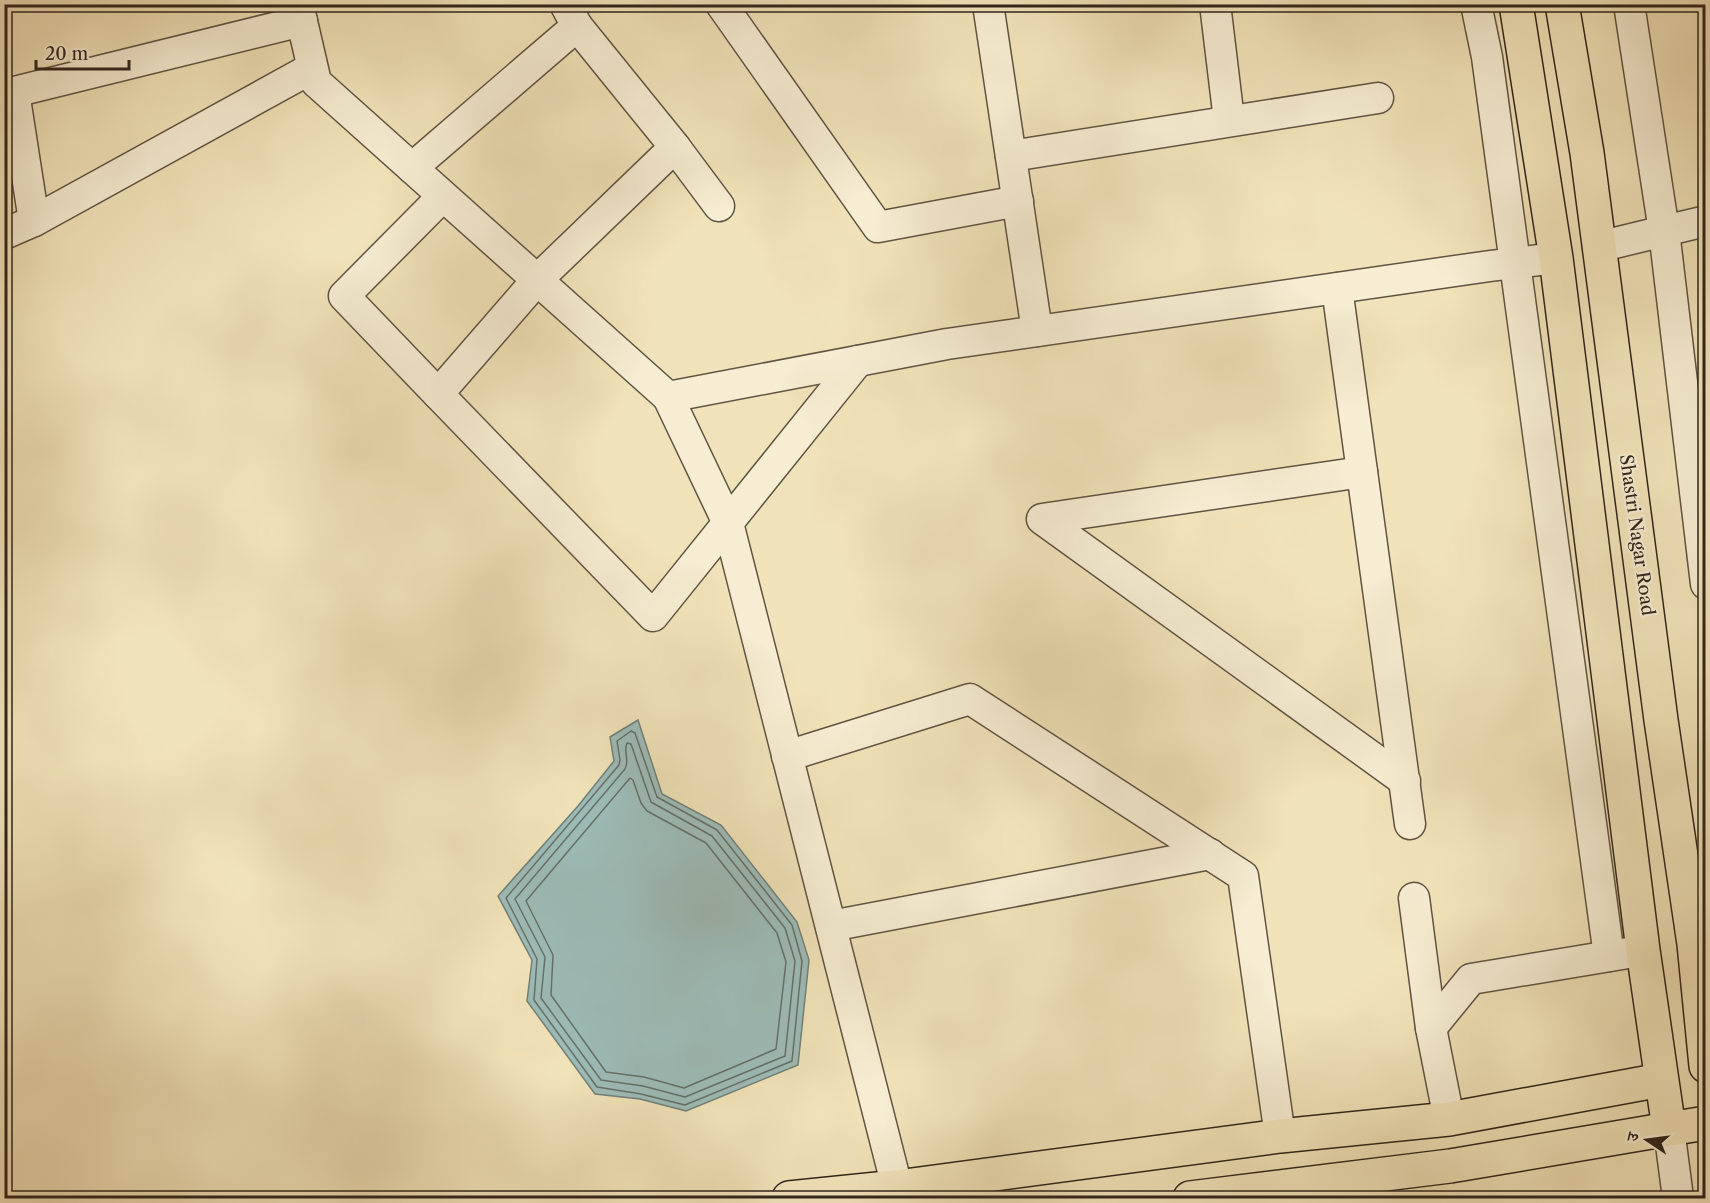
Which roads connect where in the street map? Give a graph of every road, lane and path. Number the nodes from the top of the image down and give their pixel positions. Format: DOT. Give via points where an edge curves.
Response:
graph roads {
  1 [pos="721,4"];
  2 [pos="988,4"];
  3 [pos="1215,4"];
  4 [pos="1476,4"];
  5 [pos="1516,4"];
  6 [pos="1562,4"];
  7 [pos="1629,4"];
  8 [pos="300,13"];
  9 [pos="571,15"];
  10 [pos="312,68"];
  11 [pos="1378,98"];
  12 [pos="1229,120"];
  13 [pos="675,147"];
  14 [pos="1011,156"];
  15 [pos="412,168"];
  16 [pos="443,196"];
  17 [pos="1018,201"];
  18 [pos="719,206"];
  19 [pos="34,221"];
  20 [pos="1706,221"];
  21 [pos="1664,231"];
  22 [pos="4,234"];
  23 [pos="1598,247"];
  24 [pos="1556,258"];
  25 [pos="1515,263"];
  26 [pos="537,280"];
  27 [pos="1337,288"];
  28 [pos="1037,331"];
  29 [pos="858,361"];
  30 [pos="438,394"];
  31 [pos="668,397"];
  32 [pos="1362,472"];
  33 [pos="728,523"];
  34 [pos="1706,584"];
  35 [pos="787,756"];
  36 [pos="1405,781"];
  37 [pos="1410,824"];
  38 [pos="1210,854"];
  39 [pos="1414,898"];
  40 [pos="831,926"];
  41 [pos="1700,943"];
  42 [pos="1643,950"];
  43 [pos="1609,956"];
  44 [pos="1431,1028"];
  45 [pos="1706,1066"];
  46 [pos="1706,1074"];
  47 [pos="1661,1080"];
  48 [pos="1449,1119"];
  49 [pos="1706,1123"];
  50 [pos="1669,1129"];
  51 [pos="1280,1136"];
  52 [pos="897,1187"];
  53 [pos="789,1198"];
  54 [pos="1190,1198"];
  55 [pos="1678,1198"];
  1 -- 17 [label="street" via="878,227"];
  2 -- 14 [label="street"];
  3 -- 12 [label="street"];
  4 -- 25 [label="street"];
  5 -- 24 [label="main road"];
  6 -- 23 [label="main road, Shastri Nagar Road"];
  7 -- 21 [label="street"];
  8 -- 10 [label="street"];
  8 -- 19 [label="street" via="14,92"];
  9 -- 13 [label="street"];
  9 -- 15 [label="street"];
  10 -- 15 [label="street" via="316,82"];
  10 -- 19 [label="street"];
  11 -- 12 [label="street"];
  12 -- 14 [label="street"];
  13 -- 18 [label="street"];
  13 -- 26 [label="street"];
  14 -- 17 [label="street"];
  15 -- 16 [label="street"];
  16 -- 26 [label="street"];
  16 -- 30 [label="street" via="344,296"];
  17 -- 28 [label="street"];
  19 -- 22 [label="street"];
  20 -- 21 [label="street"];
  21 -- 23 [label="street"];
  21 -- 34 [label="street"];
  23 -- 41 [label="main road, Shastri Nagar Road" via="1660,708"];
  24 -- 25 [label="street"];
  24 -- 42 [label="main road"];
  25 -- 27 [label="street"];
  25 -- 43 [label="street"];
  26 -- 30 [label="street"];
  26 -- 31 [label="street"];
  27 -- 28 [label="street"];
  27 -- 32 [label="street"];
  28 -- 29 [label="street"];
  29 -- 31 [label="street"];
  29 -- 33 [label="street"];
  30 -- 33 [label="street" via="653,615"];
  31 -- 33 [label="street"];
  32 -- 36 [label="street"];
  32 -- 36 [label="street" via="1042,519"];
  33 -- 35 [label="street"];
  35 -- 38 [label="street" via="970,699"];
  35 -- 40 [label="street"];
  36 -- 37 [label="street"];
  38 -- 40 [label="street"];
  38 -- 51 [label="street" via="1243,876"];
  39 -- 44 [label="street"];
  40 -- 52 [label="street"];
  41 -- 42 [label="main road"];
  41 -- 45 [label="main road, Shastri Nagar Road"];
  42 -- 43 [label="street"];
  42 -- 47 [label="main road"];
  43 -- 44 [label="street" via="1471,979"];
  44 -- 48 [label="street"];
  46 -- 47 [label="main road"];
  47 -- 48 [label="main road"];
  47 -- 50 [label="main road"];
  48 -- 51 [label="main road"];
  49 -- 50 [label="main road"];
  50 -- 54 [label="main road" via="1450,1166"];
  50 -- 55 [label="street"];
  51 -- 52 [label="main road"];
  52 -- 53 [label="main road"];
}
